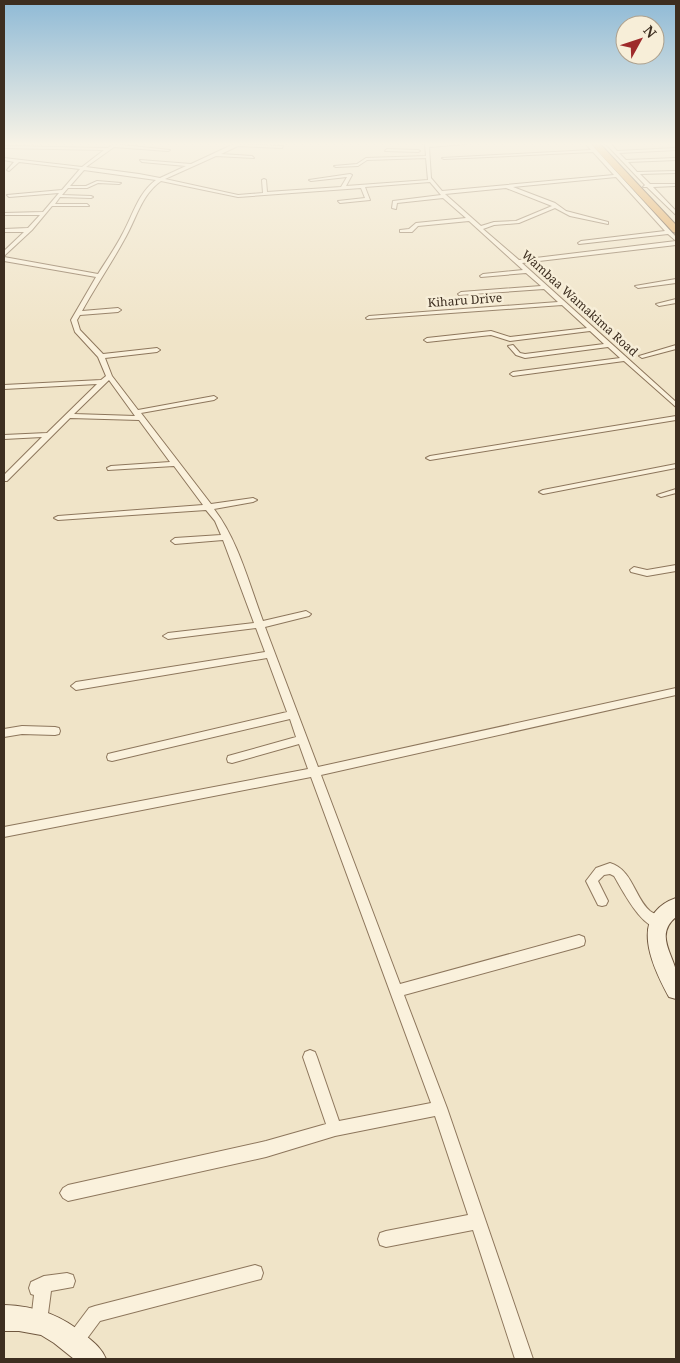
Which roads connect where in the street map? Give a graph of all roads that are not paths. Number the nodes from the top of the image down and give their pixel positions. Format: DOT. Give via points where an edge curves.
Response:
graph roads {
  1 [pos="48,208"];
  2 [pos="139,208"];
  3 [pos="458,208"];
  4 [pos="551,208"];
  5 [pos="559,208"];
  6 [pos="654,208"];
  7 [pos="660,208"];
  8 [pos="43,213"];
  9 [pos="4,214"];
  10 [pos="38,218"];
  11 [pos="4,219"];
  12 [pos="470,219"];
  13 [pos="676,222"];
  14 [pos="606,223"];
  15 [pos="480,228"];
  16 [pos="4,230"];
  17 [pos="28,230"];
  18 [pos="402,231"];
  19 [pos="673,231"];
  20 [pos="676,241"];
  21 [pos="581,244"];
  22 [pos="5,252"];
  23 [pos="4,259"];
  24 [pos="519,262"];
  25 [pos="529,272"];
  26 [pos="99,276"];
  27 [pos="483,276"];
  28 [pos="676,281"];
  29 [pos="638,286"];
  30 [pos="547,288"];
  31 [pos="461,294"];
  32 [pos="676,301"];
  33 [pos="563,303"];
  34 [pos="659,304"];
  35 [pos="118,310"];
  36 [pos="78,313"];
  37 [pos="369,318"];
  38 [pos="592,329"];
  39 [pos="427,340"];
  40 [pos="610,345"];
  41 [pos="511,346"];
  42 [pos="676,347"];
  43 [pos="156,350"];
  44 [pos="101,356"];
  45 [pos="642,356"];
  46 [pos="625,359"];
  47 [pos="513,374"];
  48 [pos="104,379"];
  49 [pos="4,387"];
  50 [pos="214,398"];
  51 [pos="676,405"];
  52 [pos="139,415"];
  53 [pos="67,416"];
  54 [pos="676,419"];
  55 [pos="607,433"];
  56 [pos="48,435"];
  57 [pos="4,437"];
  58 [pos="430,458"];
  59 [pos="176,464"];
  60 [pos="676,466"];
  61 [pos="110,468"];
  62 [pos="4,478"];
  63 [pos="542,492"];
  64 [pos="676,492"];
  65 [pos="661,495"];
  66 [pos="253,500"];
  67 [pos="209,507"];
  68 [pos="58,518"];
  69 [pos="226,537"];
  70 [pos="175,541"];
  71 [pos="676,568"];
  72 [pos="634,570"];
  73 [pos="306,614"];
  74 [pos="260,625"];
  75 [pos="168,636"];
  76 [pos="270,654"];
  77 [pos="76,686"];
  78 [pos="676,691"];
  79 [pos="293,714"];
  80 [pos="55,731"];
  81 [pos="4,733"];
  82 [pos="303,739"];
  83 [pos="112,757"];
  84 [pos="232,759"];
  85 [pos="315,772"];
  86 [pos="4,832"];
  87 [pos="602,901"];
  88 [pos="676,906"];
  89 [pos="659,923"];
  90 [pos="579,941"];
  91 [pos="676,990"];
  92 [pos="396,991"];
  93 [pos="310,1057"];
  94 [pos="440,1108"];
  95 [pos="335,1130"];
  96 [pos="68,1193"];
  97 [pos="477,1221"];
  98 [pos="386,1239"];
  99 [pos="255,1273"];
  100 [pos="67,1281"];
  101 [pos="4,1318"];
  102 [pos="39,1321"];
  103 [pos="74,1342"];
  104 [pos="93,1359"];
  105 [pos="524,1359"];
  1 -- 8 [label="street"];
  2 -- 26 [label="street"];
  3 -- 12 [label="street, Wambaa Wamakima Road"];
  4 -- 15 [label="street" via="517,222"];
  5 -- 14 [label="street" via="584,219"];
  6 -- 19 [label="highway"];
  7 -- 13 [label="highway"];
  8 -- 9 [label="street"];
  8 -- 10 [label="street"];
  10 -- 11 [label="street"];
  10 -- 17 [label="street"];
  12 -- 15 [label="street, Wambaa Wamakima Road"];
  12 -- 18 [label="street" via="416,224 410,231"];
  15 -- 24 [label="street, Wambaa Wamakima Road"];
  16 -- 17 [label="street"];
  17 -- 22 [label="street"];
  19 -- 20 [label="street"];
  19 -- 21 [label="street"];
  20 -- 24 [label="street"];
  23 -- 26 [label="street"];
  24 -- 25 [label="street, Wambaa Wamakima Road"];
  25 -- 27 [label="street"];
  25 -- 30 [label="street, Wambaa Wamakima Road"];
  26 -- 36 [label="street"];
  28 -- 29 [label="street"];
  30 -- 31 [label="street"];
  30 -- 33 [label="street, Wambaa Wamakima Road"];
  32 -- 34 [label="street"];
  33 -- 37 [label="street, Kiharu Drive"];
  33 -- 38 [label="street, Wambaa Wamakima Road"];
  35 -- 36 [label="street"];
  36 -- 44 [label="street" via="74,320 77,331"];
  38 -- 39 [label="street" via="510,339 491,333"];
  38 -- 40 [label="street, Wambaa Wamakima Road"];
  40 -- 41 [label="street" via="525,356"];
  40 -- 46 [label="street, Wambaa Wamakima Road"];
  42 -- 45 [label="street"];
  43 -- 44 [label="street"];
  44 -- 48 [label="street"];
  46 -- 47 [label="street"];
  46 -- 51 [label="street, Wambaa Wamakima Road"];
  48 -- 49 [label="street"];
  48 -- 52 [label="street"];
  48 -- 53 [label="street"];
  50 -- 52 [label="street"];
  52 -- 53 [label="street"];
  52 -- 59 [label="street"];
  53 -- 56 [label="street"];
  54 -- 55 [label="street"];
  54 -- 58 [label="street"];
  56 -- 57 [label="street"];
  56 -- 62 [label="street"];
  59 -- 61 [label="street"];
  59 -- 67 [label="street"];
  60 -- 63 [label="street"];
  64 -- 65 [label="street"];
  66 -- 67 [label="street"];
  67 -- 68 [label="street"];
  67 -- 69 [label="street"];
  69 -- 70 [label="street"];
  69 -- 74 [label="street"];
  71 -- 72 [label="street" via="646,573"];
  73 -- 74 [label="street"];
  74 -- 75 [label="street"];
  74 -- 76 [label="street"];
  76 -- 77 [label="street"];
  76 -- 79 [label="street"];
  78 -- 85 [label="street"];
  79 -- 82 [label="street"];
  79 -- 83 [label="street"];
  80 -- 81 [label="street"];
  82 -- 84 [label="street"];
  82 -- 85 [label="street"];
  85 -- 86 [label="street"];
  85 -- 92 [label="street"];
  87 -- 89 [label="street" via="592,881 605,869 612,868 618,872 645,914"];
  88 -- 89 [label="main road"];
  89 -- 91 [label="main road" via="656,941 664,968"];
  90 -- 92 [label="street"];
  92 -- 94 [label="street"];
  93 -- 95 [label="street"];
  94 -- 95 [label="street"];
  94 -- 97 [label="street"];
  95 -- 96 [label="street"];
  97 -- 98 [label="street"];
  97 -- 105 [label="street"];
  99 -- 103 [label="street" via="95,1314"];
  100 -- 102 [label="street" via="40,1286"];
  101 -- 102 [label="main road" via="25,1317"];
  102 -- 103 [label="main road"];
  103 -- 104 [label="main road"];
}
